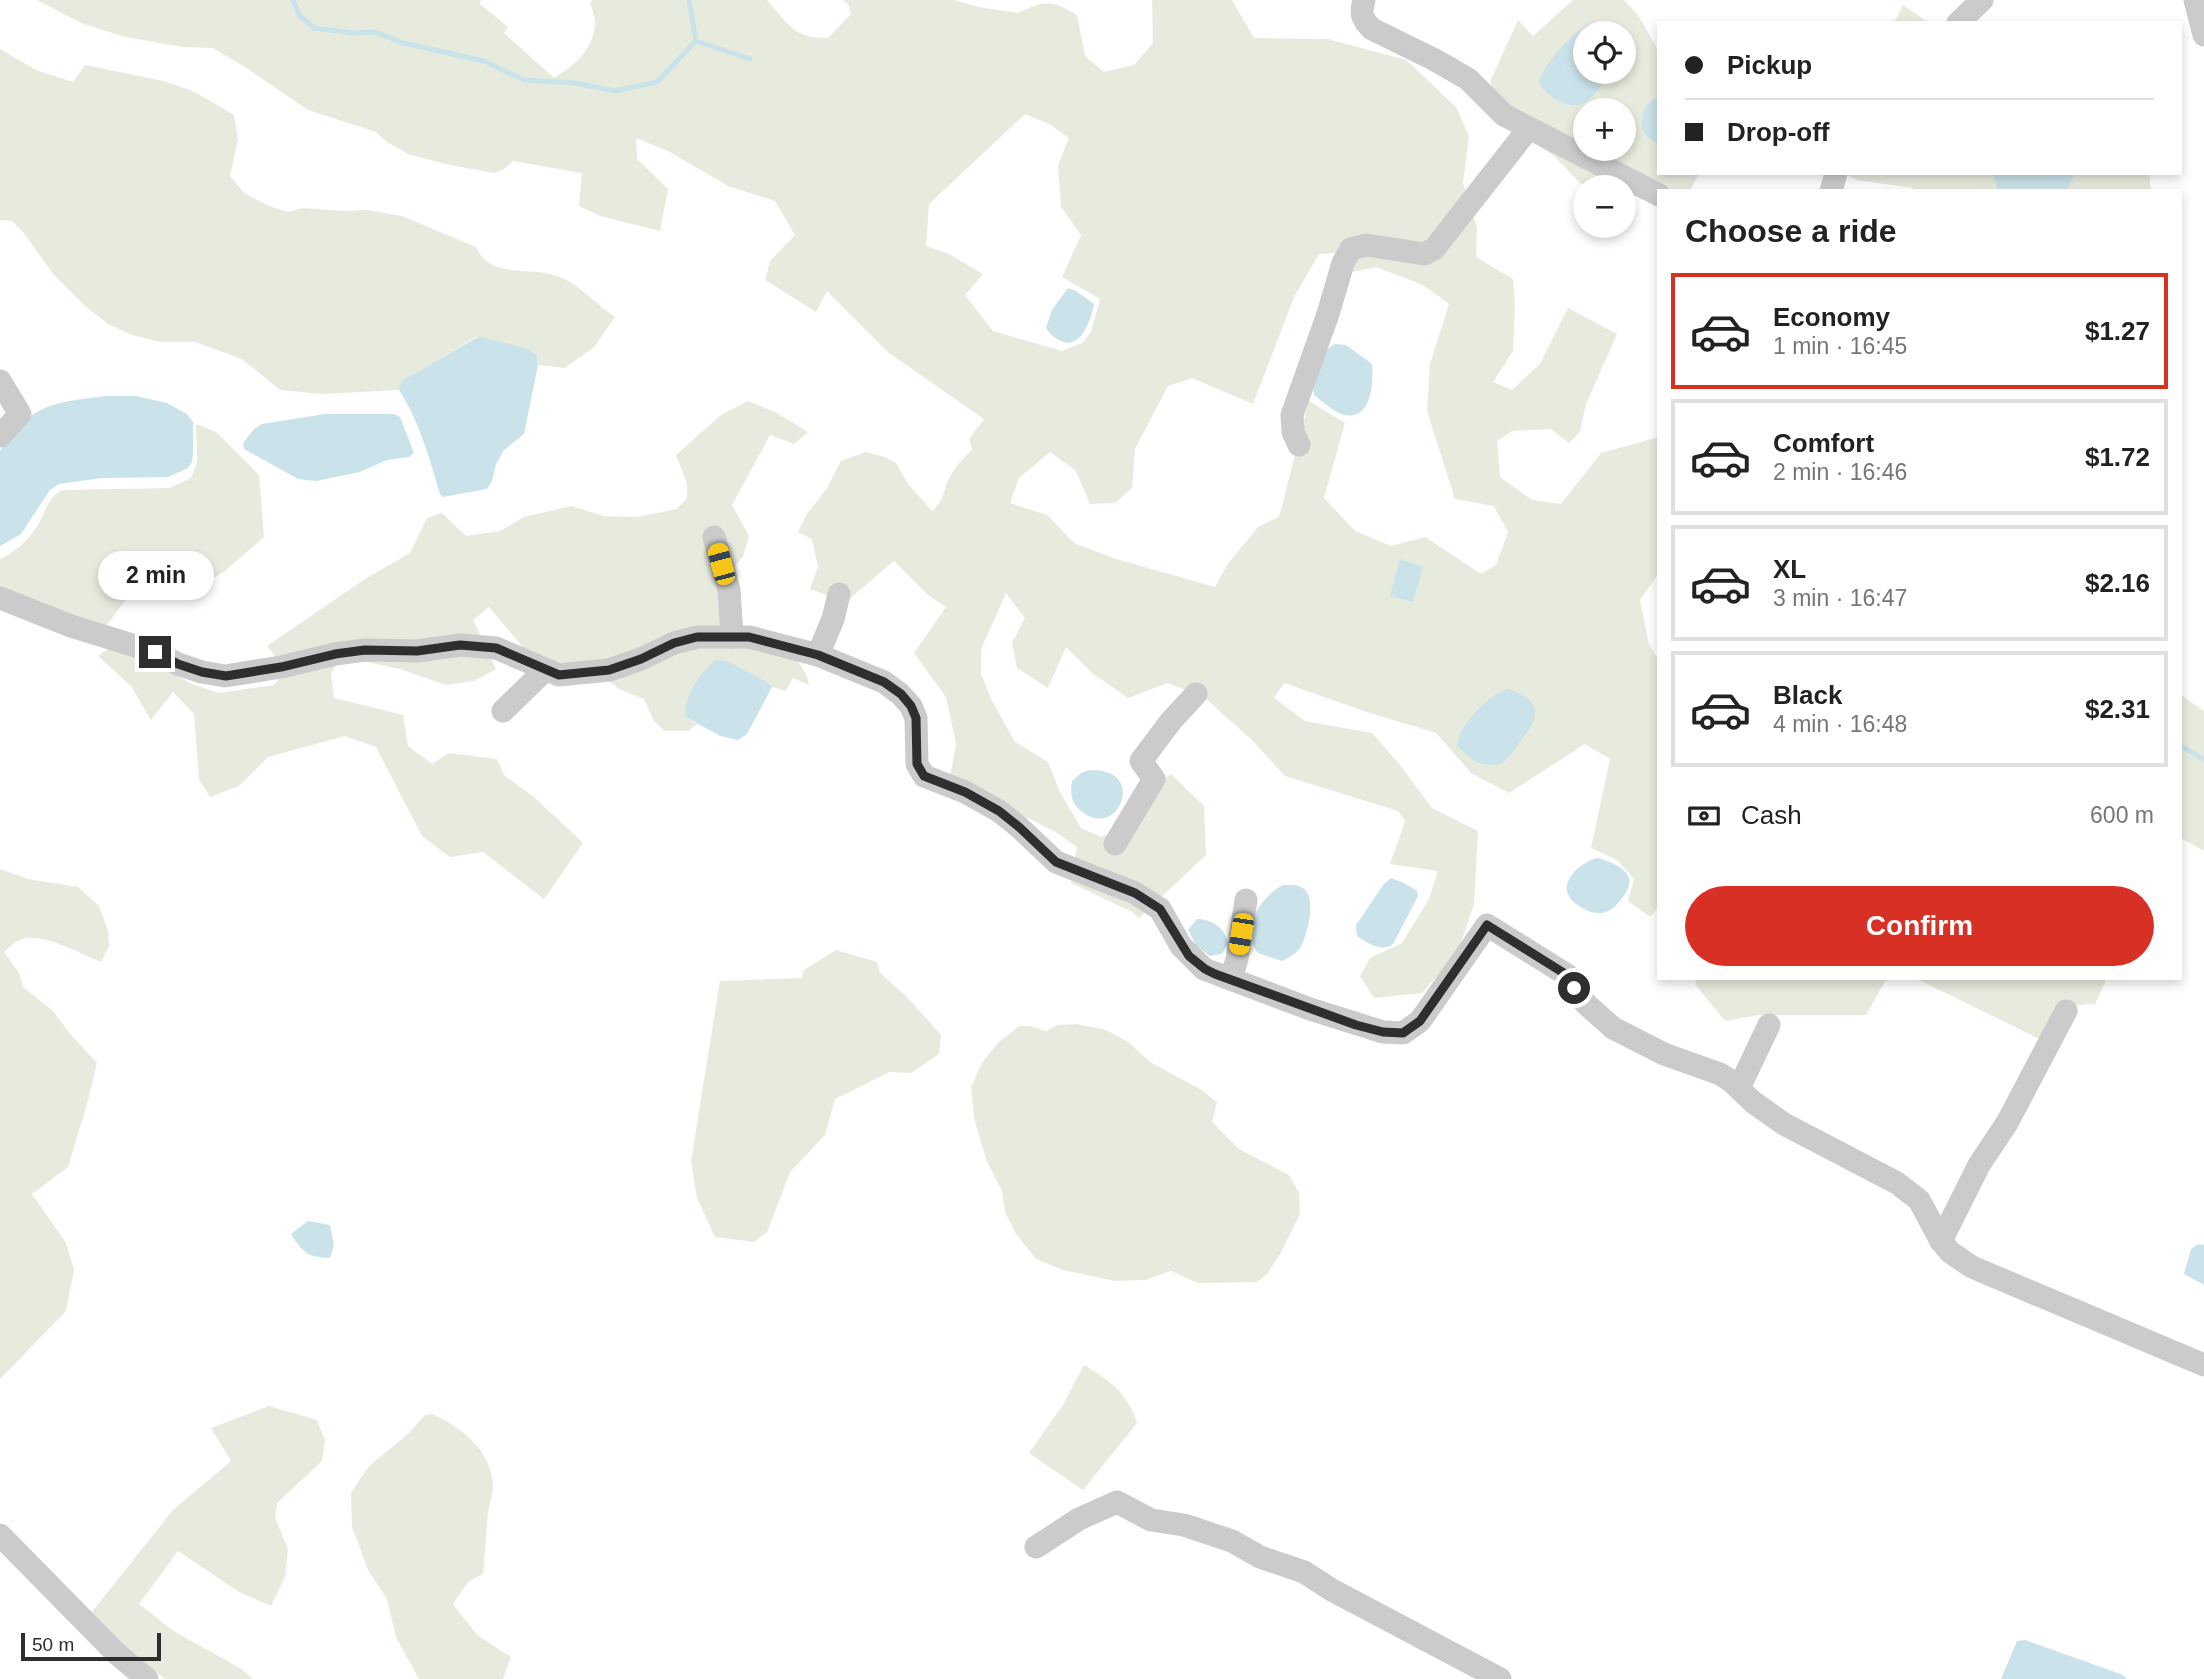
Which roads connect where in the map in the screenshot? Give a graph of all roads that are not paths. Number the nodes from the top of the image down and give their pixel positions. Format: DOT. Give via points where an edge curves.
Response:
graph roads {
  1 [pos="1364,0"];
  2 [pos="1982,0"];
  3 [pos="2195,0"];
  4 [pos="1960,21"];
  5 [pos="2204,35"];
  6 [pos="1529,128"];
  7 [pos="1657,194"];
  8 [pos="0,381"];
  9 [pos="0,436"];
  10 [pos="1299,445"];
  11 [pos="714,537"];
  12 [pos="839,594"];
  13 [pos="0,598"];
  14 [pos="732,637"];
  15 [pos="818,655"];
  16 [pos="545,670"];
  17 [pos="1196,694"];
  18 [pos="503,711"];
  19 [pos="1115,845"];
  20 [pos="1246,900"];
  21 [pos="1231,979"];
  22 [pos="2066,1012"];
  23 [pos="1769,1025"];
  24 [pos="1739,1088"];
  25 [pos="1941,1241"];
  26 [pos="2204,1365"];
  27 [pos="0,1535"];
  28 [pos="1036,1546"];
  29 [pos="147,1679"];
  30 [pos="1500,1679"];
  1 -- 6 [label="street" via="1360,13 1372,29 1468,79 1504,115"];
  2 -- 4 [label="street"];
  3 -- 5 [label="street"];
  6 -- 7 [label="street"];
  6 -- 10 [label="street" via="1434,249 1424,254 1367,246 1351,249 1293,415"];
  8 -- 9 [label="street" via="20,414"];
  11 -- 14 [label="street" via="729,590"];
  12 -- 15 [label="street"];
  13 -- 16 [label="street" via="178,664 226,676 365,650 417,651 460,645 496,648"];
  14 -- 15 [label="street"];
  14 -- 16 [label="street" via="697,637 674,643 609,670 559,675"];
  15 -- 21 [label="street" via="884,682 901,694 916,718 917,764 924,776 989,805 1056,862 1135,893 1160,909 1189,956 1205,969"];
  16 -- 18 [label="street"];
  17 -- 19 [label="street" via="1141,761 1154,779"];
  20 -- 21 [label="street"];
  21 -- 24 [label="street" via="1356,1025 1403,1033 1420,1021 1487,925 1567,975 1586,1004 1613,1028 1664,1054 1720,1074"];
  22 -- 25 [label="street"];
  23 -- 24 [label="street"];
  24 -- 25 [label="street" via="1784,1124 1911,1192"];
  25 -- 26 [label="street" via="1956,1258 1983,1272"];
  27 -- 29 [label="street"];
  28 -- 30 [label="street" via="1116,1502 1151,1520 1232,1541 1260,1557 1304,1572"];
}
